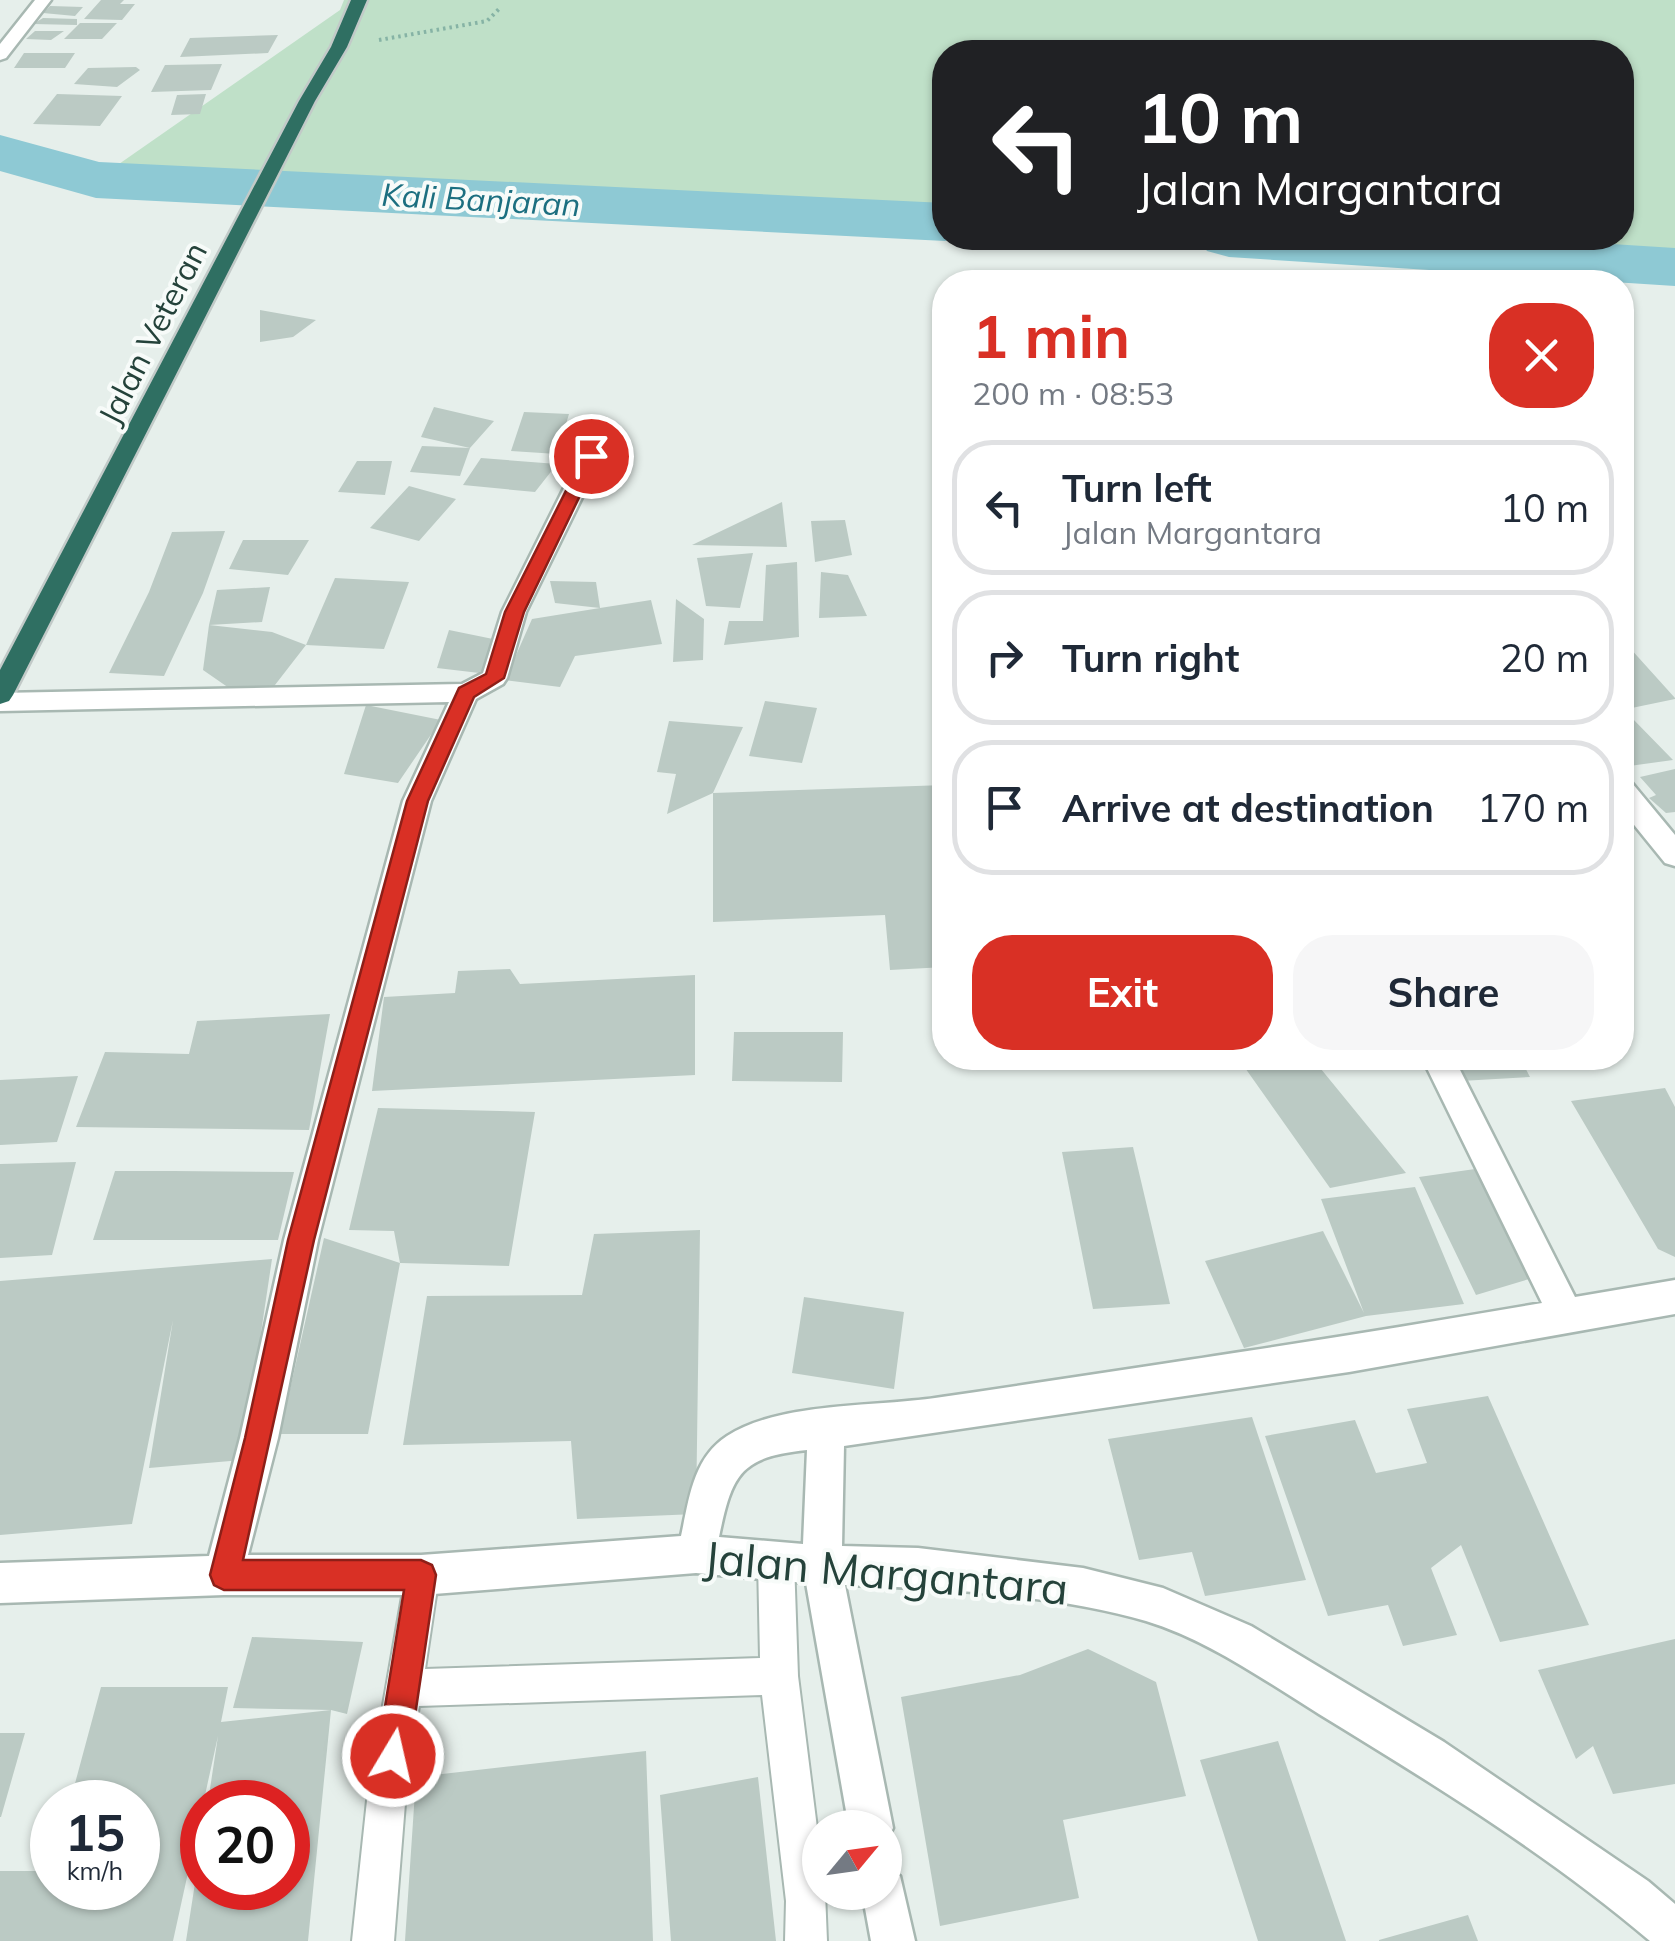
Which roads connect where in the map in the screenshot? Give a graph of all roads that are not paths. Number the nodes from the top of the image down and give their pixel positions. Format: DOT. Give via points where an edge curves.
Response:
graph roads {
  1 [pos="43,0"];
  2 [pos="359,0"];
  3 [pos="0,55"];
  4 [pos="606,426"];
  5 [pos="466,692"];
  6 [pos="0,698"];
  7 [pos="1634,805"];
  8 [pos="1675,855"];
  9 [pos="1444,1070"];
  10 [pos="1675,1297"];
  11 [pos="1566,1316"];
  12 [pos="826,1430"];
  13 [pos="696,1554"];
  14 [pos="776,1561"];
  15 [pos="822,1565"];
  16 [pos="224,1575"];
  17 [pos="421,1575"];
  18 [pos="0,1582"];
  19 [pos="779,1676"];
  20 [pos="404,1688"];
  21 [pos="869,1810"];
  22 [pos="887,1910"];
  23 [pos="1675,1933"];
  24 [pos="373,1941"];
  25 [pos="806,1941"];
  26 [pos="893,1941"];
  1 -- 3 [label="street"];
  2 -- 6 [label="highway, Jalan Veteran"];
  4 -- 5 [label="street" via="514,612 494,678"];
  5 -- 6 [label="street"];
  5 -- 16 [label="street" via="417,801 301,1240"];
  7 -- 8 [label="street"];
  9 -- 11 [label="street"];
  10 -- 11 [label="street"];
  11 -- 12 [label="street"];
  12 -- 13 [label="street" via="773,1435 739,1450 712,1480"];
  12 -- 15 [label="street"];
  13 -- 14 [label="street, Jalan Margantara"];
  13 -- 17 [label="street, Jalan Margantara"];
  14 -- 15 [label="street, Jalan Margantara"];
  14 -- 19 [label="lane"];
  15 -- 21 [label="street"];
  15 -- 23 [label="street, Jalan Margantara" via="918,1568 1083,1588 1148,1602 1237,1640 1429,1758"];
  16 -- 17 [label="street, Jalan Margantara"];
  16 -- 18 [label="street, Jalan Margantara"];
  17 -- 20 [label="lane"];
  19 -- 20 [label="lane"];
  19 -- 25 [label="lane"];
  20 -- 24 [label="lane"];
  22 -- 26 [label="street"];
}
